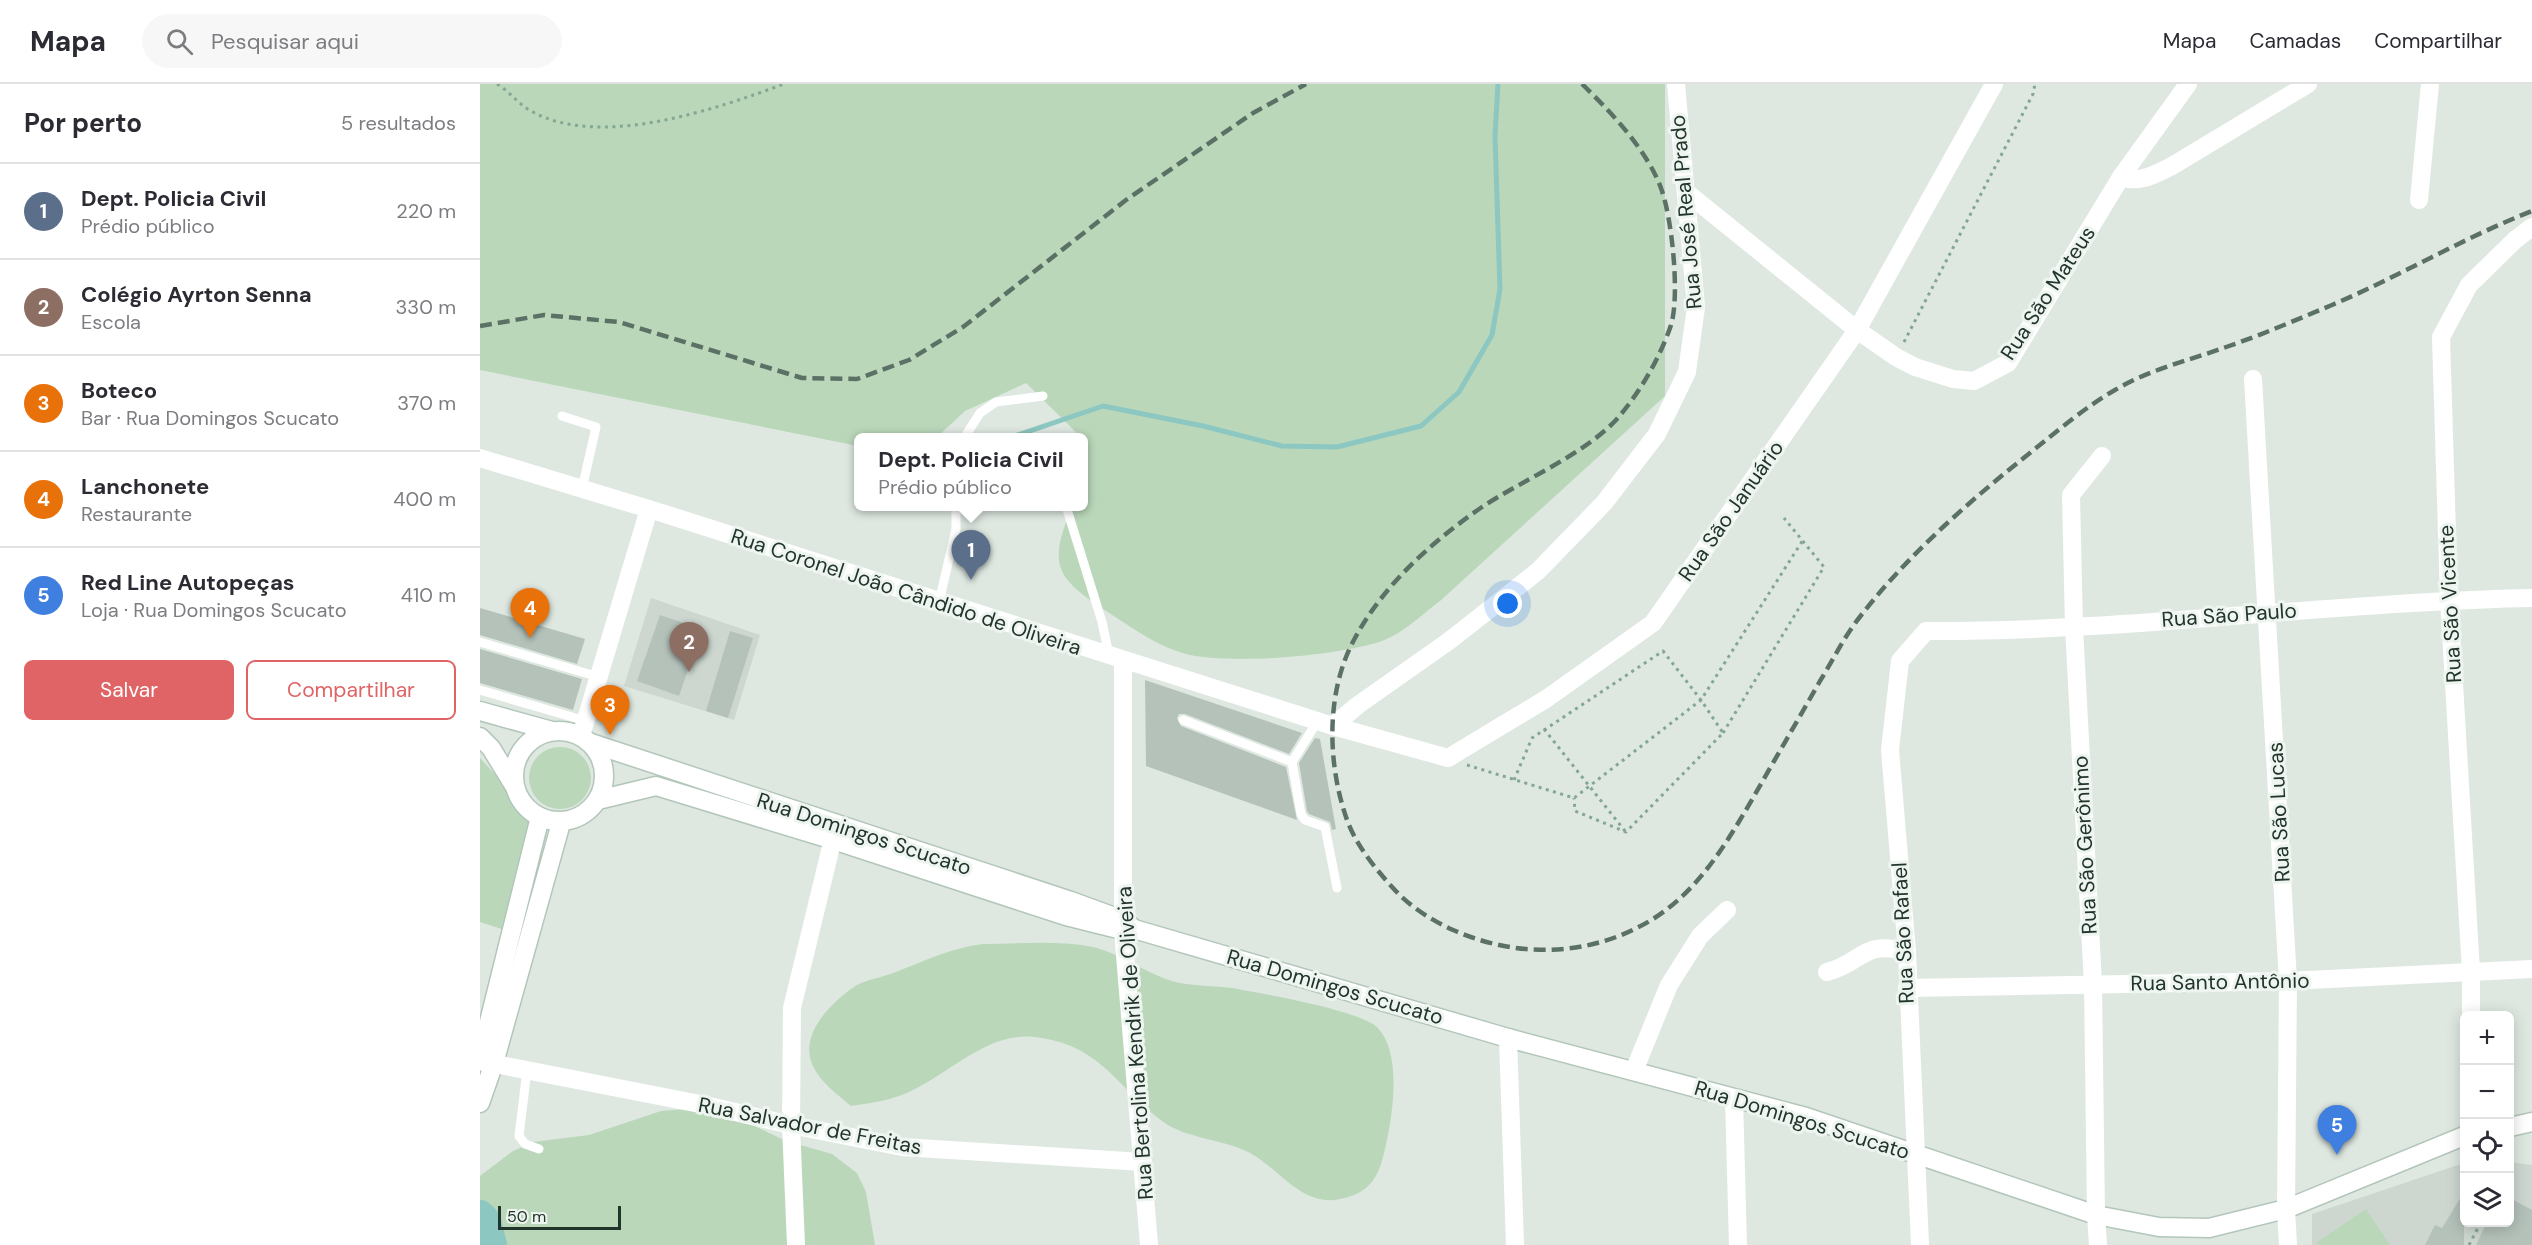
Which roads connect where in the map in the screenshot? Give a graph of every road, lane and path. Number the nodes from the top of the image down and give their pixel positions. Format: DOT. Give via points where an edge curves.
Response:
graph roads {
  1 [pos="497,84"];
  2 [pos="784,84"];
  3 [pos="1676,84"];
  4 [pos="1994,84"];
  5 [pos="2035,84"];
  6 [pos="2188,84"];
  7 [pos="2308,84"];
  8 [pos="2430,84"];
  9 [pos="2121,177"];
  10 [pos="1686,192"];
  11 [pos="2419,200"];
  12 [pos="2532,227"];
  13 [pos="1857,330"];
  14 [pos="1896,357"];
  15 [pos="2253,379"];
  16 [pos="1043,396"];
  17 [pos="562,416"];
  18 [pos="967,433"];
  19 [pos="2102,456"];
  20 [pos="480,458"];
  21 [pos="582,489"];
  22 [pos="649,509"];
  23 [pos="956,511"];
  24 [pos="1067,511"];
  25 [pos="1784,518"];
  26 [pos="1803,540"];
  27 [pos="2532,597"];
  28 [pos="2449,599"];
  29 [pos="939,602"];
  30 [pos="2268,612"];
  31 [pos="2074,627"];
  32 [pos="1926,631"];
  33 [pos="480,642"];
  34 [pos="1116,659"];
  35 [pos="599,677"];
  36 [pos="480,690"];
  37 [pos="1701,700"];
  38 [pos="480,711"];
  39 [pos="1182,720"];
  40 [pos="1325,724"];
  41 [pos="1544,729"];
  42 [pos="552,731"];
  43 [pos="1723,733"];
  44 [pos="586,734"];
  45 [pos="480,737"];
  46 [pos="1448,758"];
  47 [pos="1292,762"];
  48 [pos="1514,780"];
  49 [pos="515,787"];
  50 [pos="1590,787"];
  51 [pos="1574,798"];
  52 [pos="598,800"];
  53 [pos="540,817"];
  54 [pos="561,823"];
  55 [pos="835,832"];
  56 [pos="1626,832"];
  57 [pos="1337,888"];
  58 [pos="1728,910"];
  59 [pos="1127,926"];
  60 [pos="1907,952"];
  61 [pos="2532,969"];
  62 [pos="2471,971"];
  63 [pos="1827,972"];
  64 [pos="2288,981"];
  65 [pos="2093,984"];
  66 [pos="1907,988"];
  67 [pos="2470,1011"];
  68 [pos="1508,1038"];
  69 [pos="485,1061"];
  70 [pos="527,1070"];
  71 [pos="1634,1071"];
  72 [pos="1734,1098"];
  73 [pos="480,1103"];
  74 [pos="2532,1122"];
  75 [pos="791,1125"];
  76 [pos="2514,1126"];
  77 [pos="2460,1138"];
  78 [pos="539,1149"];
  79 [pos="1915,1154"];
  80 [pos="1143,1162"];
  81 [pos="2286,1209"];
  82 [pos="2096,1215"];
  83 [pos="2478,1227"];
  84 [pos="796,1245"];
  85 [pos="1149,1245"];
  86 [pos="1515,1245"];
  87 [pos="1738,1245"];
  88 [pos="1920,1245"];
  89 [pos="2098,1245"];
  90 [pos="2288,1245"];
  91 [pos="2469,1245"];
  1 -- 2 [label="path" via="534,113 594,128 700,112"];
  3 -- 10 [label="street, Rua José Real Prado"];
  4 -- 13 [label="street, Rua São Januário"];
  5 -- 14 [label="path"];
  6 -- 9 [label="street, Rua São Mateus"];
  7 -- 9 [label="street" via="2172,166 2131,181"];
  8 -- 11 [label="street"];
  9 -- 14 [label="street, Rua São Mateus" via="2008,363 1974,381 1953,379"];
  10 -- 13 [label="street, Rua São Mateus"];
  10 -- 40 [label="street, Rua José Real Prado" via="1696,307 1687,372 1657,434 1604,504 1538,571 1449,641"];
  12 -- 28 [label="street, Rua São Vicente" via="2469,285 2441,337"];
  13 -- 14 [label="street, Rua São Mateus"];
  13 -- 46 [label="street, Rua São Januário" via="1653,623 1546,699"];
  15 -- 30 [label="street, Rua São Lucas"];
  16 -- 18 [label="lane" via="996,402 980,413"];
  17 -- 21 [label="lane" via="596,427"];
  19 -- 31 [label="street, Rua São Gerônimo" via="2071,495"];
  20 -- 21 [label="street, Rua Coronel João Cândido de Oliveira"];
  21 -- 22 [label="street, Rua Coronel João Cândido de Oliveira"];
  22 -- 29 [label="street, Rua Coronel João Cândido de Oliveira"];
  22 -- 35 [label="street"];
  23 -- 29 [label="lane" via="956,530"];
  24 -- 34 [label="lane"];
  25 -- 26 [label="path"];
  26 -- 37 [label="path"];
  26 -- 43 [label="path" via="1824,567"];
  27 -- 28 [label="street, Rua São Paulo"];
  28 -- 30 [label="street, Rua São Paulo"];
  28 -- 62 [label="street, Rua São Vicente"];
  29 -- 34 [label="street, Rua Coronel João Cândido de Oliveira"];
  30 -- 31 [label="street, Rua São Paulo"];
  30 -- 64 [label="street, Rua São Lucas"];
  31 -- 32 [label="street, Rua São Paulo"];
  31 -- 65 [label="street, Rua São Gerônimo"];
  32 -- 60 [label="street, Rua São Rafael" via="1900,661 1890,750"];
  33 -- 35 [label="lane"];
  34 -- 40 [label="street, Rua Coronel João Cândido de Oliveira"];
  34 -- 59 [label="street, Rua Bertolina Kendrik de Oliveira"];
  35 -- 44 [label="street"];
  36 -- 44 [label="lane"];
  37 -- 41 [label="path" via="1662,651"];
  37 -- 43 [label="path"];
  37 -- 50 [label="path"];
  38 -- 42 [label="street"];
  39 -- 47 [label="lane"];
  40 -- 46 [label="street"];
  40 -- 47 [label="lane"];
  41 -- 48 [label="path" via="1532,738"];
  41 -- 50 [label="path"];
  42 -- 44 [label="street"];
  42 -- 49 [label="street" via="538,736 522,752 514,772"];
  43 -- 56 [label="path"];
  44 -- 52 [label="street" via="600,755 604,770 604,786"];
  44 -- 55 [label="street, Rua Domingos Scucato"];
  45 -- 49 [label="street"];
  46 -- 48 [label="path"];
  47 -- 57 [label="lane" via="1301,814 1305,820 1325,827"];
  48 -- 51 [label="path"];
  49 -- 53 [label="street" via="520,800"];
  50 -- 51 [label="path"];
  50 -- 56 [label="path"];
  51 -- 56 [label="path" via="1575,811"];
  52 -- 54 [label="street" via="583,816"];
  52 -- 55 [label="street, Rua Domingos Scucato" via="656,786"];
  53 -- 54 [label="street"];
  53 -- 69 [label="street"];
  54 -- 69 [label="street"];
  55 -- 59 [label="street, Rua Domingos Scucato"];
  55 -- 75 [label="street" via="792,1008"];
  58 -- 71 [label="street" via="1700,936 1669,985"];
  59 -- 68 [label="street, Rua Domingos Scucato"];
  59 -- 80 [label="street, Rua Bertolina Kendrik de Oliveira"];
  60 -- 63 [label="street" via="1890,947 1871,948"];
  60 -- 66 [label="street, Rua São Rafael"];
  61 -- 62 [label="street, Rua Santo Antônio"];
  62 -- 64 [label="street, Rua Santo Antônio"];
  62 -- 67 [label="street, Rua São Vicente"];
  64 -- 65 [label="street, Rua Santo Antônio"];
  64 -- 81 [label="street, Rua São Lucas"];
  65 -- 66 [label="street, Rua Santo Antônio"];
  65 -- 82 [label="street, Rua São Gerônimo"];
  66 -- 79 [label="street, Rua São Rafael"];
  68 -- 71 [label="street, Rua Domingos Scucato"];
  68 -- 86 [label="street"];
  69 -- 70 [label="street, Rua Salvador de Freitas"];
  69 -- 73 [label="street"];
  70 -- 75 [label="street, Rua Salvador de Freitas"];
  70 -- 78 [label="lane" via="519,1136 525,1144"];
  71 -- 72 [label="street, Rua Domingos Scucato"];
  72 -- 79 [label="street, Rua Domingos Scucato" via="1806,1117"];
  72 -- 87 [label="street"];
  74 -- 76 [label="street"];
  75 -- 80 [label="street, Rua Salvador de Freitas" via="902,1148"];
  75 -- 84 [label="street"];
  77 -- 81 [label="street, Rua Domingos Scucato"];
  79 -- 82 [label="street, Rua Domingos Scucato"];
  79 -- 88 [label="street, Rua São Rafael"];
  80 -- 85 [label="street, Rua Bertolina Kendrik de Oliveira"];
  81 -- 82 [label="street, Rua Domingos Scucato" via="2209,1228 2158,1227"];
  81 -- 90 [label="street, Rua São Lucas"];
  82 -- 89 [label="street, Rua São Gerônimo"];
  83 -- 91 [label="path"];
}
